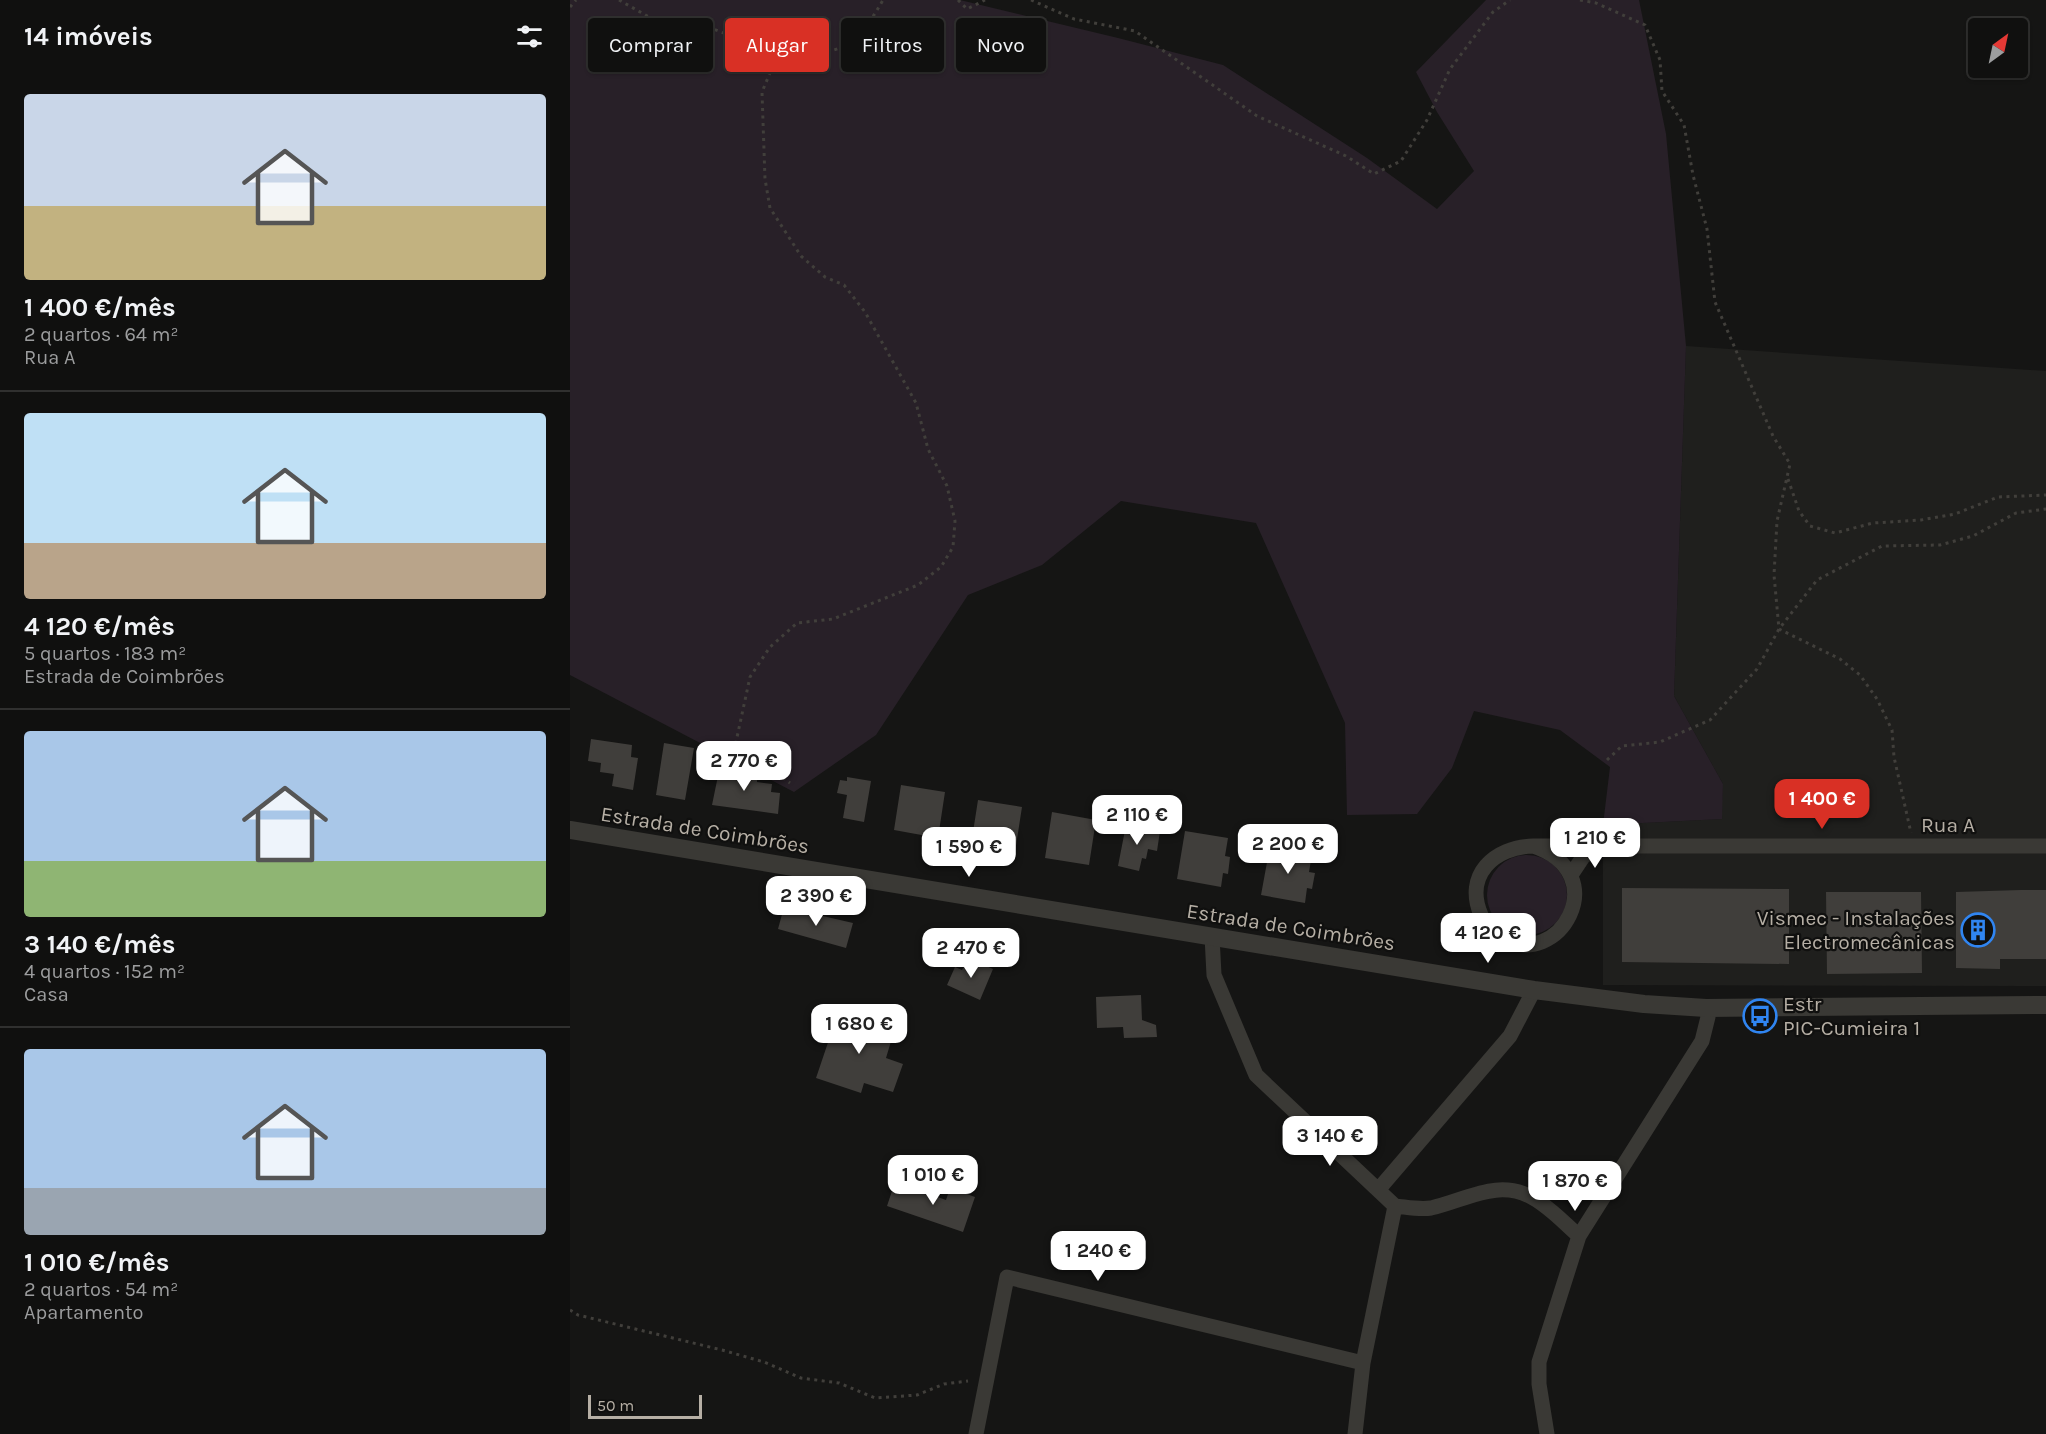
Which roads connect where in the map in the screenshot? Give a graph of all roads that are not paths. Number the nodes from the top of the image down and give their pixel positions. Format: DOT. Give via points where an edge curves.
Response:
graph roads {
  1 [pos="570,830"];
  2 [pos="1533,846"];
  3 [pos="1597,846"];
  4 [pos="2046,846"];
  5 [pos="1571,875"];
  6 [pos="1212,936"];
  7 [pos="1534,990"];
  8 [pos="2046,1005"];
  9 [pos="1706,1008"];
  10 [pos="1378,1190"];
  11 [pos="1395,1206"];
  12 [pos="1579,1236"];
  13 [pos="1363,1363"];
  14 [pos="976,1434"];
  15 [pos="1355,1434"];
  16 [pos="1547,1434"];
  1 -- 6 [label="street, Estrada de Coimbrões"];
  2 -- 3 [label="street, Rua A"];
  2 -- 5 [label="street" via="1556,856"];
  2 -- 5 [label="street" via="1517,846 1502,852 1489,861 1480,875 1477,906 1494,933 1524,945 1555,935 1573,909"];
  3 -- 4 [label="street, Rua A"];
  3 -- 5 [label="street" via="1583,857"];
  6 -- 7 [label="street, Estrada de Coimbrões"];
  6 -- 10 [label="street" via="1214,975 1256,1075"];
  7 -- 9 [label="street, Estrada de Coimbrões"];
  7 -- 10 [label="street" via="1510,1036"];
  8 -- 9 [label="street, Estrada de Coimbrões"];
  9 -- 12 [label="street" via="1708,1017 1702,1041"];
  10 -- 11 [label="street"];
  11 -- 12 [label="street" via="1430,1208 1489,1190 1510,1189 1549,1208"];
  11 -- 13 [label="street"];
  12 -- 16 [label="street" via="1539,1362"];
  13 -- 14 [label="street" via="1007,1277"];
  13 -- 15 [label="street"];
}
